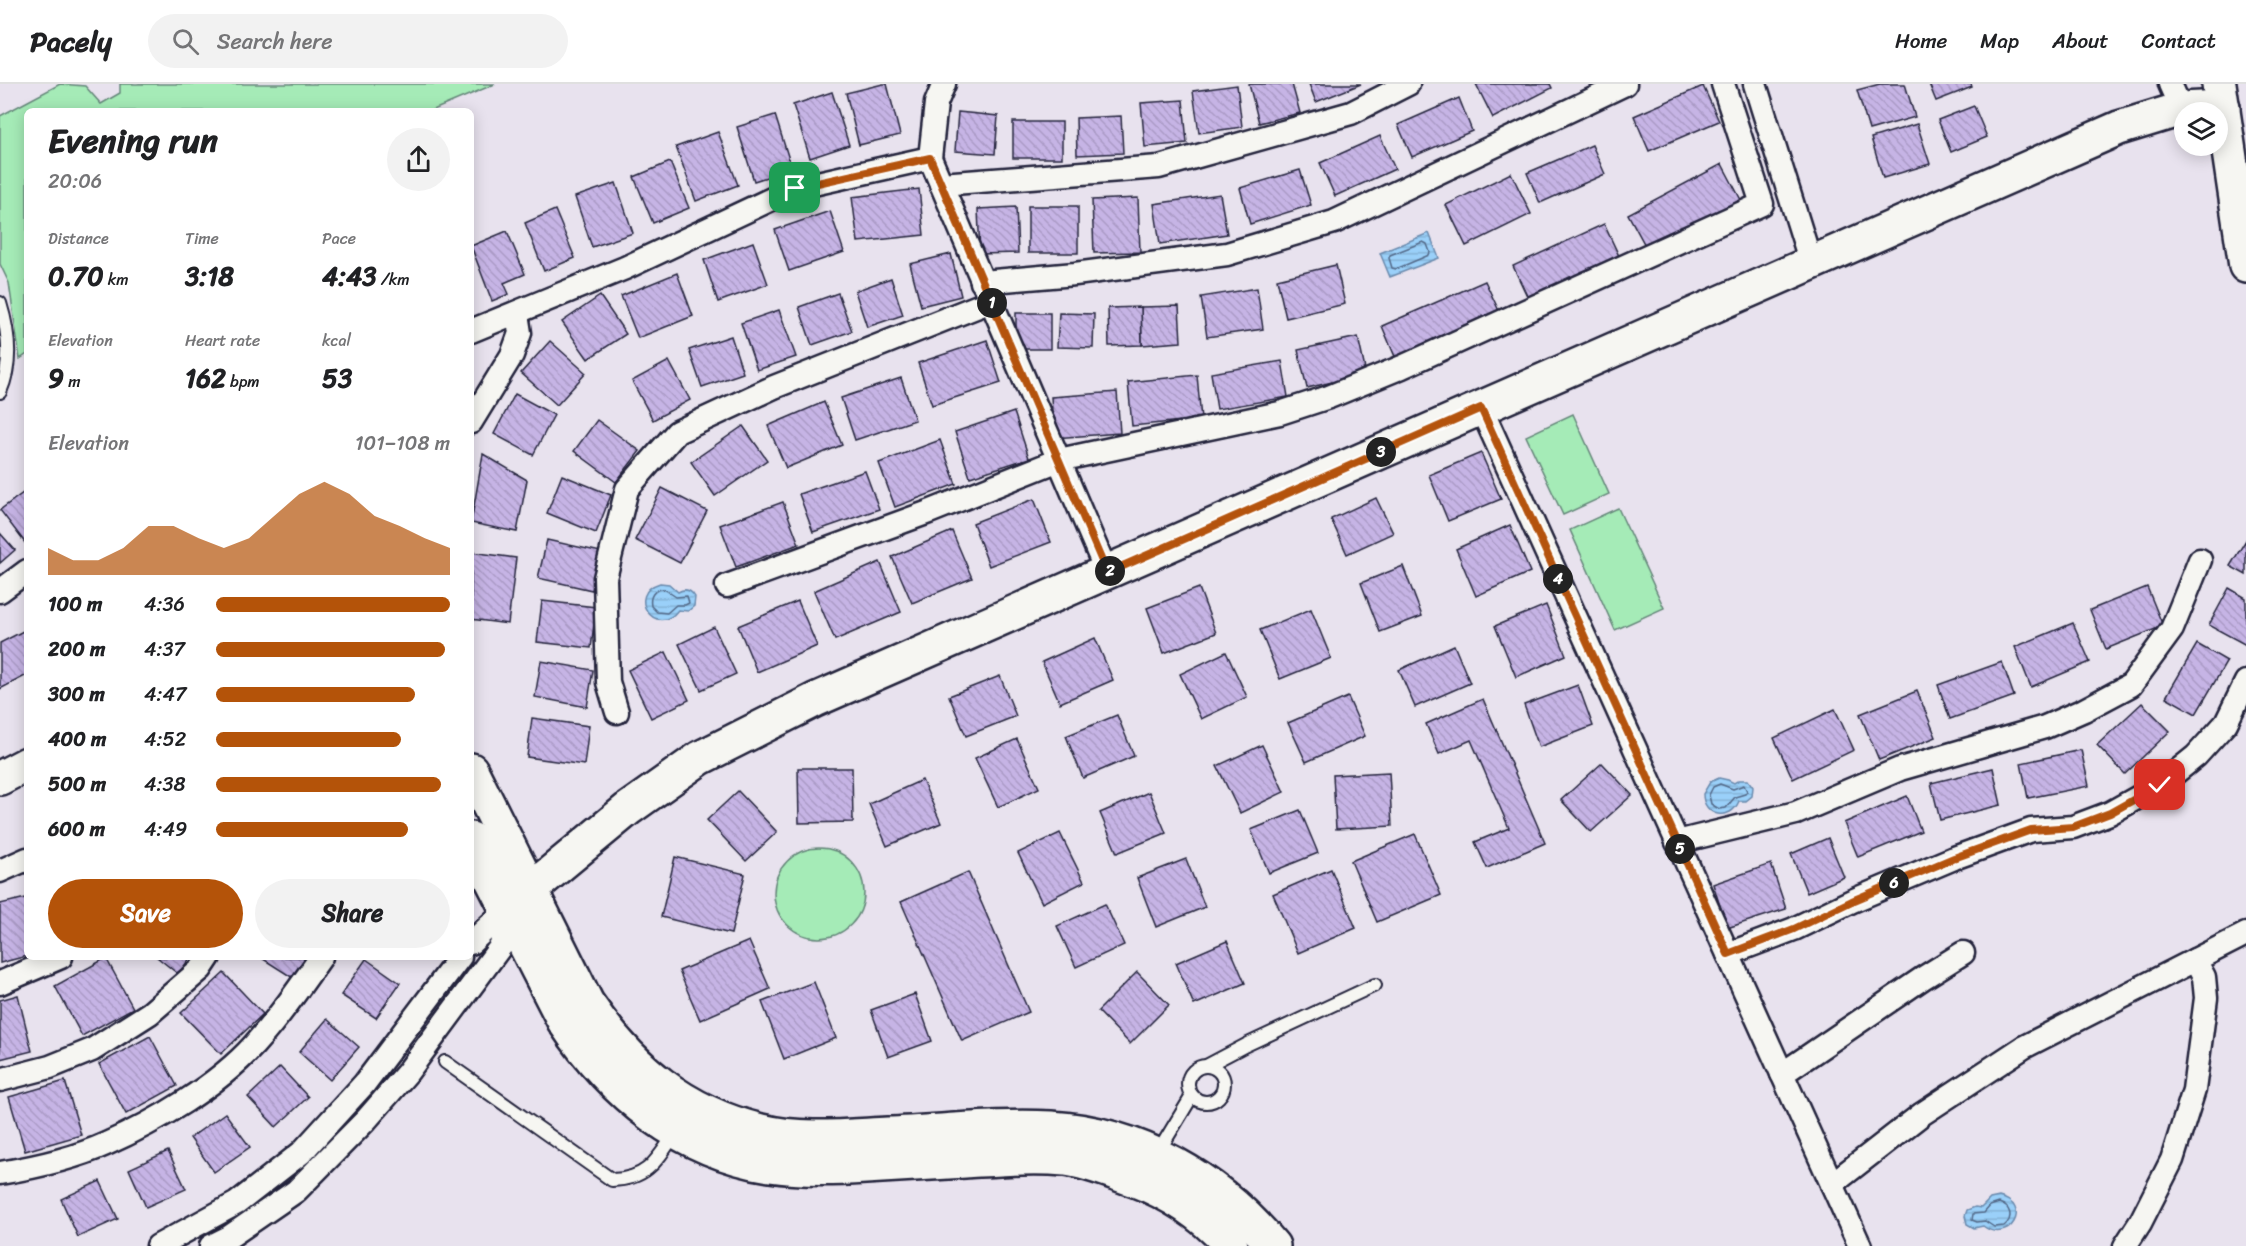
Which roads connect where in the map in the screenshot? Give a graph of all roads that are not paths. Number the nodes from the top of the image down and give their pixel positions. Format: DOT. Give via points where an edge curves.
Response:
graph roads {
  1 [pos="944,84"];
  2 [pos="1408,84"];
  3 [pos="1625,84"];
  4 [pos="1724,84"];
  5 [pos="1755,84"];
  6 [pos="2221,96"];
  7 [pos="2176,97"];
  8 [pos="930,158"];
  9 [pos="941,184"];
  10 [pos="1811,263"];
  11 [pos="2246,266"];
  12 [pos="987,291"];
  13 [pos="0,303"];
  14 [pos="517,314"];
  15 [pos="474,330"];
  16 [pos="0,392"];
  17 [pos="1481,408"];
  18 [pos="474,417"];
  19 [pos="1059,460"];
  20 [pos="2200,560"];
  21 [pos="24,573"];
  22 [pos="1107,573"];
  23 [pos="727,586"];
  24 [pos="0,591"];
  25 [pos="2246,682"];
  26 [pos="617,712"];
  27 [pos="24,766"];
  28 [pos="0,778"];
  29 [pos="474,778"];
  30 [pos="1677,842"];
  31 [pos="474,843"];
  32 [pos="24,860"];
  33 [pos="0,872"];
  34 [pos="519,899"];
  35 [pos="2246,934"];
  36 [pos="474,940"];
  37 [pos="1963,953"];
  38 [pos="1728,954"];
  39 [pos="54,960"];
  40 [pos="207,960"];
  41 [pos="319,960"];
  42 [pos="458,960"];
  43 [pos="2195,960"];
  44 [pos="0,983"];
  45 [pos="1375,985"];
  46 [pos="445,1062"];
  47 [pos="1208,1065"];
  48 [pos="1782,1074"];
  49 [pos="0,1080"];
  50 [pos="1192,1096"];
  51 [pos="677,1131"];
  52 [pos="1157,1155"];
  53 [pos="0,1173"];
  54 [pos="1832,1184"];
  55 [pos="158,1246"];
  56 [pos="211,1246"];
  57 [pos="1231,1246"];
  58 [pos="1273,1246"];
  59 [pos="1860,1246"];
  60 [pos="2125,1246"];
  1 -- 8 [label="street" via="936,102"];
  2 -- 9 [label="street" via="1351,113 1159,167"];
  3 -- 12 [label="street" via="1334,222 1227,254 1075,274"];
  4 -- 19 [label="street" via="1762,204 1329,397 1280,412"];
  5 -- 10 [label="street"];
  6 -- 7 [label="street"];
  6 -- 11 [label="street"];
  7 -- 10 [label="street" via="2119,128"];
  8 -- 9 [label="street"];
  8 -- 14 [label="street" via="795,188"];
  9 -- 12 [label="street"];
  10 -- 17 [label="street"];
  12 -- 19 [label="street"];
  12 -- 26 [label="street" via="677,432 627,489 605,578 608,682"];
  13 -- 16 [label="lane" via="9,352"];
  14 -- 15 [label="street"];
  14 -- 18 [label="street" via="520,333 512,355"];
  17 -- 22 [label="street"];
  17 -- 30 [label="street"];
  19 -- 22 [label="street"];
  19 -- 23 [label="street"];
  20 -- 30 [label="street" via="2172,629 2131,685 2122,690 2045,727 1900,770 1796,813"];
  21 -- 24 [label="street"];
  22 -- 34 [label="street" via="814,700 700,759 628,809"];
  25 -- 38 [label="street" via="2226,723 2196,756 2160,785 2110,813 2073,827 2031,830 1954,858"];
  27 -- 28 [label="street"];
  29 -- 34 [label="street"];
  30 -- 38 [label="street"];
  31 -- 34 [label="street"];
  32 -- 33 [label="street"];
  34 -- 36 [label="street"];
  34 -- 51 [label="street" via="564,1021 580,1046 614,1086 638,1107"];
  34 -- 52 [label="street" via="587,1003 630,1059 688,1102 724,1119 762,1132 807,1137 1050,1128 1107,1136"];
  34 -- 56 [label="street" via="501,946 407,1073 373,1112 296,1191"];
  35 -- 43 [label="street"];
  37 -- 48 [label="street"];
  38 -- 48 [label="street"];
  39 -- 44 [label="street"];
  40 -- 49 [label="street" via="150,1013 92,1050 50,1067"];
  41 -- 53 [label="street" via="253,1046 203,1090 105,1145 41,1166"];
  42 -- 55 [label="street" via="365,1083 301,1153 237,1203"];
  43 -- 54 [label="street" via="2024,1047 1922,1114"];
  43 -- 60 [label="street" via="2204,977 2206,998 2194,1090 2172,1160"];
  45 -- 47 [label="lane"];
  46 -- 51 [label="lane" via="612,1180 645,1172"];
  47 -- 50 [label="lane" via="1196,1068 1188,1078"];
  47 -- 50 [label="lane" via="1219,1071 1224,1083 1220,1095 1210,1102"];
  48 -- 54 [label="street"];
  50 -- 52 [label="lane"];
  51 -- 57 [label="street" via="713,1149 787,1167 837,1168 1020,1157 1067,1160 1100,1167 1158,1189 1190,1209"];
  52 -- 58 [label="street" via="1215,1190"];
  54 -- 59 [label="street"];
}
